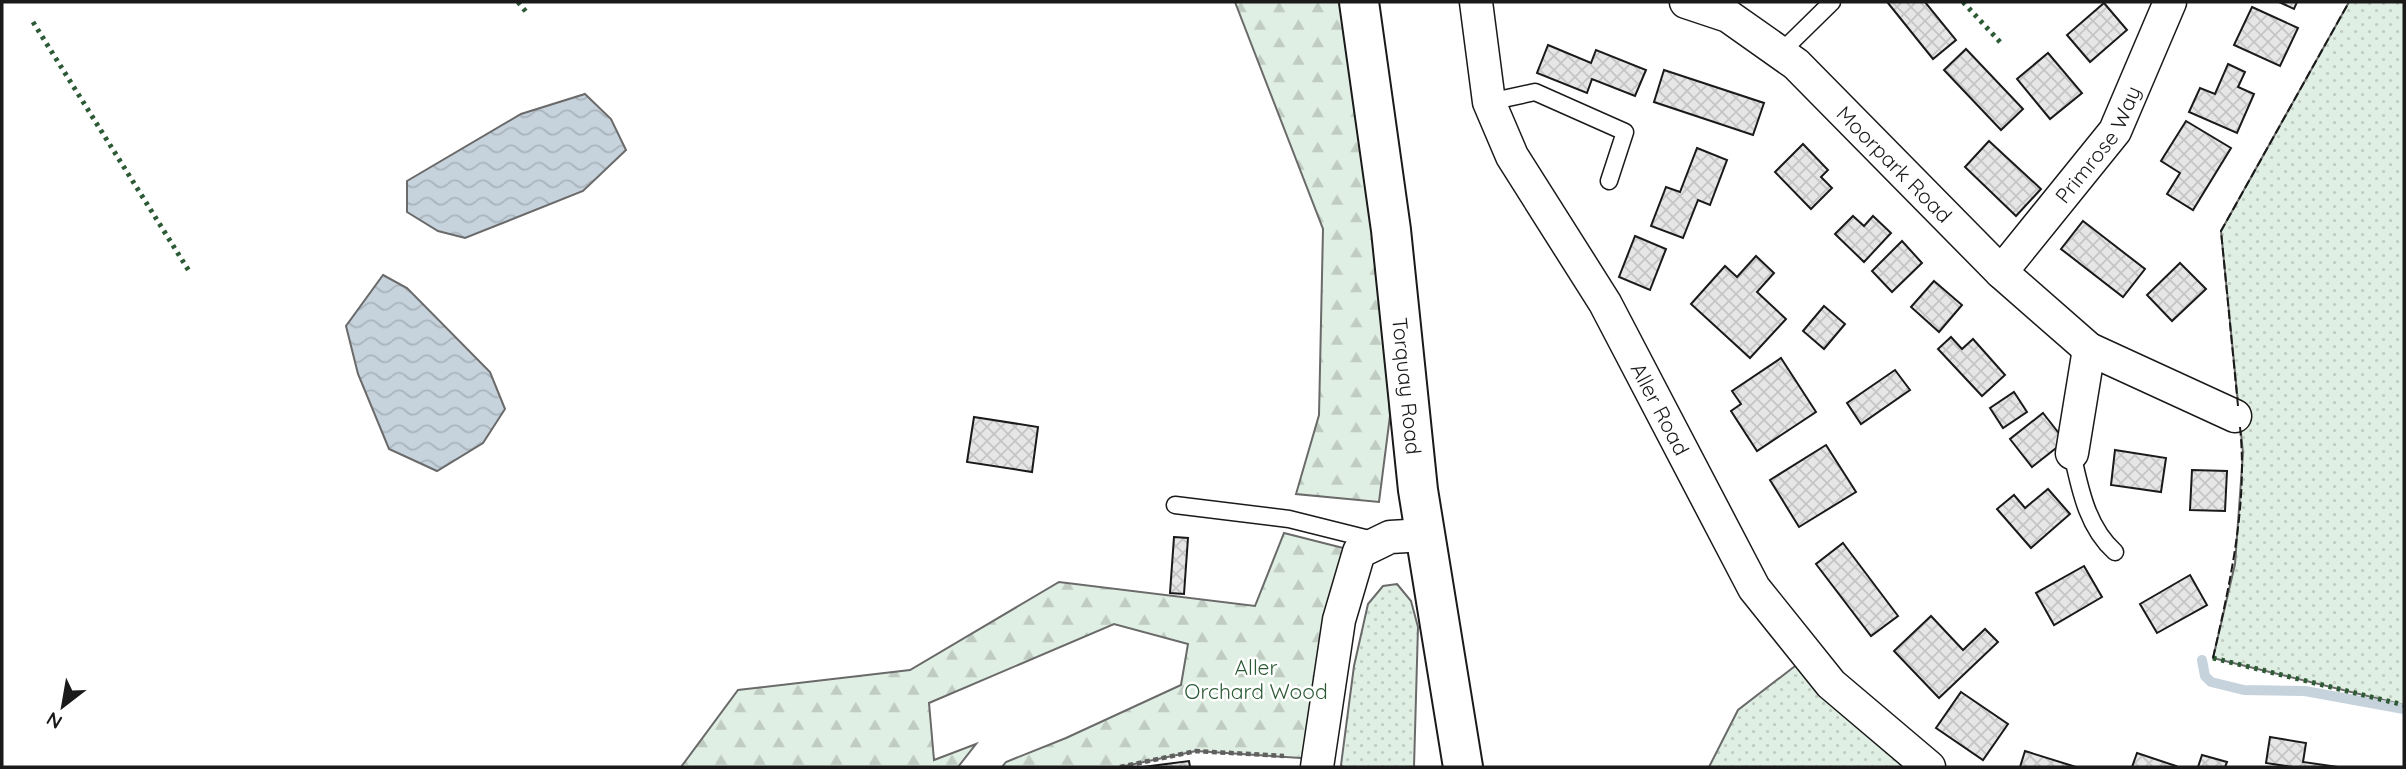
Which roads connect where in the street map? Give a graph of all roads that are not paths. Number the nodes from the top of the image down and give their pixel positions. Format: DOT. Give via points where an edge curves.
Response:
graph roads {
  1 [pos="1359,2"];
  2 [pos="1476,2"];
  3 [pos="1686,2"];
  4 [pos="1832,2"];
  5 [pos="2170,2"];
  6 [pos="1780,52"];
  7 [pos="1489,102"];
  8 [pos="1609,181"];
  9 [pos="2001,272"];
  10 [pos="2088,349"];
  11 [pos="2235,416"];
  12 [pos="2073,453"];
  13 [pos="1175,505"];
  14 [pos="1425,535"];
  15 [pos="1380,542"];
  16 [pos="2115,552"];
  17 [pos="1317,763"];
  18 [pos="1463,767"];
  19 [pos="1929,767"];
  1 -- 14 [label="street, Torquay Road"];
  2 -- 7 [label="street, Aller Road"];
  3 -- 6 [label="street, Moorpark Road" via="1728,16"];
  4 -- 6 [label="lane"];
  5 -- 9 [label="street, Primrose Way" via="2115,131"];
  6 -- 9 [label="street, Moorpark Road"];
  7 -- 8 [label="lane" via="1535,92 1625,132"];
  7 -- 19 [label="street, Aller Road" via="1512,156 1605,303 1754,588 1830,684"];
  9 -- 10 [label="street, Moorpark Road"];
  10 -- 11 [label="street, Moorpark Road"];
  10 -- 12 [label="street"];
  12 -- 16 [label="lane" via="2093,526"];
  13 -- 15 [label="lane" via="1289,519"];
  14 -- 15 [label="street"];
  14 -- 18 [label="street, Torquay Road"];
  15 -- 17 [label="street" via="1359,552 1339,620"];
}
